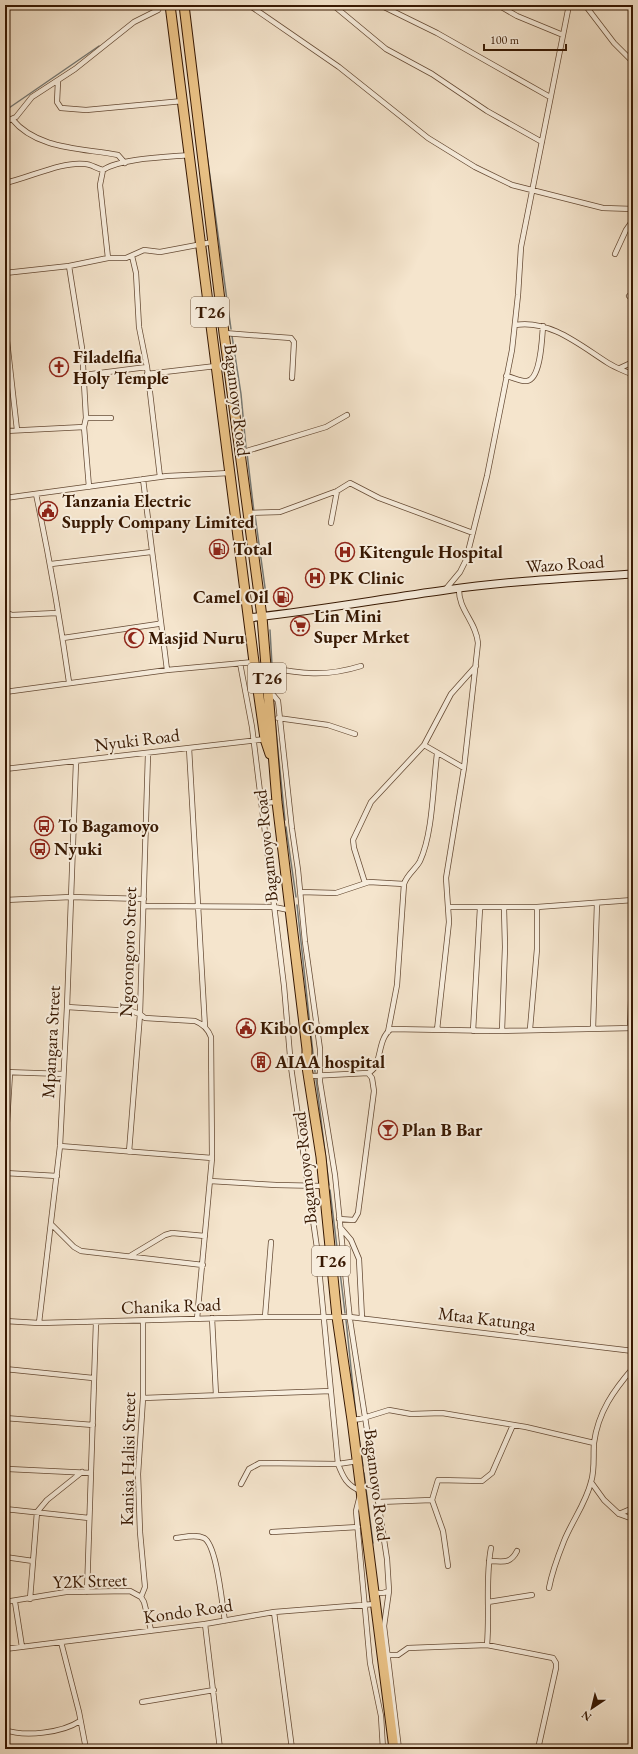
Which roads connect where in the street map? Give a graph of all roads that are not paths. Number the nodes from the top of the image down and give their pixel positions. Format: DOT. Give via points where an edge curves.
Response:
graph roads {
  1 [pos="161,5"];
  2 [pos="170,5"];
  3 [pos="184,5"];
  4 [pos="249,5"];
  5 [pos="333,5"];
  6 [pos="380,5"];
  7 [pos="498,5"];
  8 [pos="570,5"];
  9 [pos="585,5"];
  10 [pos="563,35"];
  11 [pos="633,62"];
  12 [pos="58,81"];
  13 [pos="550,97"];
  14 [pos="183,101"];
  15 [pos="6,120"];
  16 [pos="12,120"];
  17 [pos="542,142"];
  18 [pos="190,155"];
  19 [pos="125,163"];
  20 [pos="103,170"];
  21 [pos="5,183"];
  22 [pos="532,190"];
  23 [pos="633,210"];
  24 [pos="633,220"];
  25 [pos="214,242"];
  26 [pos="201,244"];
  27 [pos="615,254"];
  28 [pos="132,256"];
  29 [pos="108,258"];
  30 [pos="69,266"];
  31 [pos="5,274"];
  32 [pos="629,296"];
  33 [pos="633,300"];
  34 [pos="5,323"];
  35 [pos="516,324"];
  36 [pos="543,326"];
  37 [pos="224,333"];
  38 [pos="633,362"];
  39 [pos="216,366"];
  40 [pos="146,367"];
  41 [pos="620,368"];
  42 [pos="147,374"];
  43 [pos="84,375"];
  44 [pos="633,375"];
  45 [pos="506,376"];
  46 [pos="292,378"];
  47 [pos="347,415"];
  48 [pos="86,418"];
  49 [pos="111,418"];
  50 [pos="84,427"];
  51 [pos="17,430"];
  52 [pos="5,431"];
  53 [pos="240,453"];
  54 [pos="230,473"];
  55 [pos="160,477"];
  56 [pos="143,479"];
  57 [pos="89,487"];
  58 [pos="337,491"];
  59 [pos="36,494"];
  60 [pos="5,498"];
  61 [pos="248,513"];
  62 [pos="331,523"];
  63 [pos="473,533"];
  64 [pos="152,552"];
  65 [pos="51,564"];
  66 [pos="633,574"];
  67 [pos="459,588"];
  68 [pos="445,590"];
  69 [pos="5,612"];
  70 [pos="57,613"];
  71 [pos="262,617"];
  72 [pos="248,618"];
  73 [pos="161,622"];
  74 [pos="63,638"];
  75 [pos="254,662"];
  76 [pos="240,663"];
  77 [pos="361,666"];
  78 [pos="476,666"];
  79 [pos="266,667"];
  80 [pos="167,670"];
  81 [pos="70,682"];
  82 [pos="5,692"];
  83 [pos="275,718"];
  84 [pos="355,734"];
  85 [pos="269,739"];
  86 [pos="253,740"];
  87 [pos="424,745"];
  88 [pos="189,748"];
  89 [pos="148,754"];
  90 [pos="437,754"];
  91 [pos="76,762"];
  92 [pos="5,768"];
  93 [pos="464,768"];
  94 [pos="277,802"];
  95 [pos="261,803"];
  96 [pos="280,823"];
  97 [pos="291,823"];
  98 [pos="365,883"];
  99 [pos="404,884"];
  100 [pos="301,892"];
  101 [pos="71,897"];
  102 [pos="144,899"];
  103 [pos="5,900"];
  104 [pos="633,900"];
  105 [pos="597,902"];
  106 [pos="302,903"];
  107 [pos="144,906"];
  108 [pos="289,906"];
  109 [pos="198,907"];
  110 [pos="274,907"];
  111 [pos="449,907"];
  112 [pos="537,907"];
  113 [pos="480,908"];
  114 [pos="504,908"];
  115 [pos="633,947"];
  116 [pos="67,1007"];
  117 [pos="140,1014"];
  118 [pos="205,1027"];
  119 [pos="632,1028"];
  120 [pos="530,1029"];
  121 [pos="593,1029"];
  122 [pos="437,1030"];
  123 [pos="472,1031"];
  124 [pos="502,1031"];
  125 [pos="388,1032"];
  126 [pos="7,1072"];
  127 [pos="368,1073"];
  128 [pos="63,1074"];
  129 [pos="320,1075"];
  130 [pos="310,1076"];
  131 [pos="6,1124"];
  132 [pos="60,1146"];
  133 [pos="129,1152"];
  134 [pos="5,1156"];
  135 [pos="212,1158"];
  136 [pos="5,1173"];
  137 [pos="57,1176"];
  138 [pos="210,1181"];
  139 [pos="308,1186"];
  140 [pos="335,1186"];
  141 [pos="323,1187"];
  142 [pos="339,1219"];
  143 [pos="51,1224"];
  144 [pos="339,1226"];
  145 [pos="205,1236"];
  146 [pos="271,1242"];
  147 [pos="130,1256"];
  148 [pos="203,1265"];
  149 [pos="324,1316"];
  150 [pos="265,1317"];
  151 [pos="337,1317"];
  152 [pos="350,1317"];
  153 [pos="212,1318"];
  154 [pos="362,1318"];
  155 [pos="197,1319"];
  156 [pos="5,1321"];
  157 [pos="143,1321"];
  158 [pos="96,1322"];
  159 [pos="39,1323"];
  160 [pos="633,1351"];
  161 [pos="633,1368"];
  162 [pos="5,1369"];
  163 [pos="93,1378"];
  164 [pos="331,1391"];
  165 [pos="216,1395"];
  166 [pos="143,1398"];
  167 [pos="366,1417"];
  168 [pos="5,1418"];
  169 [pos="352,1420"];
  170 [pos="93,1425"];
  171 [pos="513,1425"];
  172 [pos="594,1443"];
  173 [pos="358,1461"];
  174 [pos="338,1464"];
  175 [pos="8,1469"];
  176 [pos="82,1472"];
  177 [pos="91,1473"];
  178 [pos="591,1482"];
  179 [pos="242,1484"];
  180 [pos="361,1491"];
  181 [pos="432,1500"];
  182 [pos="378,1502"];
  183 [pos="633,1508"];
  184 [pos="5,1509"];
  185 [pos="37,1512"];
  186 [pos="619,1514"];
  187 [pos="89,1518"];
  188 [pos="633,1519"];
  189 [pos="358,1527"];
  190 [pos="272,1532"];
  191 [pos="176,1538"];
  192 [pos="491,1548"];
  193 [pos="517,1551"];
  194 [pos="5,1557"];
  195 [pos="33,1561"];
  196 [pos="489,1561"];
  197 [pos="448,1566"];
  198 [pos="549,1588"];
  199 [pos="389,1591"];
  200 [pos="87,1592"];
  201 [pos="374,1593"];
  202 [pos="532,1595"];
  203 [pos="141,1597"];
  204 [pos="30,1599"];
  205 [pos="5,1602"];
  206 [pos="15,1602"];
  207 [pos="488,1602"];
  208 [pos="375,1604"];
  209 [pos="364,1605"];
  210 [pos="274,1612"];
  211 [pos="225,1620"];
  212 [pos="205,1624"];
  213 [pos="151,1630"];
  214 [pos="61,1642"];
  215 [pos="487,1644"];
  216 [pos="22,1647"];
  217 [pos="5,1649"];
  218 [pos="384,1655"];
  219 [pos="214,1690"];
  220 [pos="142,1702"];
  221 [pos="80,1721"];
  222 [pos="5,1730"];
  223 [pos="86,1749"];
  224 [pos="220,1749"];
  225 [pos="292,1749"];
  226 [pos="383,1749"];
  227 [pos="394,1749"];
  228 [pos="399,1749"];
  229 [pos="538,1749"];
  1 -- 12 [label="street" via="158,10 134,22"];
  2 -- 14 [label="highway, Bagamoyo Road / T26"];
  3 -- 25 [label="highway, Bagamoyo Road / T26"];
  4 -- 22 [label="street" via="339,67 428,138 475,167 512,185"];
  5 -- 17 [label="street" via="386,49 432,74 487,111"];
  6 -- 13 [label="street" via="436,33"];
  7 -- 10 [label="street" via="517,16"];
  8 -- 10 [label="street"];
  9 -- 11 [label="street" via="610,39"];
  10 -- 13 [label="street"];
  12 -- 14 [label="street" via="57,102 61,108 66,109 86,110"];
  12 -- 16 [label="street" via="32,97"];
  13 -- 17 [label="street"];
  14 -- 18 [label="highway, Bagamoyo Road / T26"];
  15 -- 16 [label="street"];
  16 -- 19 [label="street" via="24,130 47,142 118,154"];
  17 -- 22 [label="street"];
  18 -- 19 [label="street"];
  18 -- 26 [label="highway, Bagamoyo Road / T26"];
  19 -- 20 [label="street" via="108,166"];
  20 -- 21 [label="street" via="85,164 74,164"];
  20 -- 29 [label="street" via="100,185"];
  22 -- 23 [label="street" via="603,208"];
  22 -- 35 [label="street" via="521,247"];
  24 -- 27 [label="street"];
  25 -- 26 [label="street"];
  25 -- 37 [label="highway, Bagamoyo Road / T26"];
  26 -- 28 [label="street" via="160,252 144,250"];
  26 -- 39 [label="highway, Bagamoyo Road / T26"];
  28 -- 29 [label="street"];
  28 -- 40 [label="street"];
  29 -- 30 [label="street"];
  30 -- 31 [label="street"];
  30 -- 43 [label="street"];
  32 -- 33 [label="street"];
  34 -- 51 [label="street"];
  35 -- 36 [label="street"];
  35 -- 45 [label="street"];
  36 -- 41 [label="street"];
  36 -- 45 [label="street" via="536,375 526,381"];
  37 -- 46 [label="street" via="291,338 294,342"];
  37 -- 53 [label="highway, Bagamoyo Road / T26"];
  38 -- 41 [label="street"];
  39 -- 42 [label="street"];
  39 -- 54 [label="highway, Bagamoyo Road / T26"];
  40 -- 42 [label="street"];
  40 -- 43 [label="street"];
  41 -- 44 [label="street"];
  42 -- 55 [label="street"];
  43 -- 48 [label="street"];
  45 -- 63 [label="street"];
  47 -- 53 [label="street" via="313,432"];
  48 -- 49 [label="street"];
  48 -- 50 [label="street"];
  50 -- 51 [label="street"];
  50 -- 57 [label="street"];
  51 -- 52 [label="street"];
  53 -- 61 [label="highway, Bagamoyo Road / T26"];
  54 -- 55 [label="street"];
  54 -- 72 [label="highway, Bagamoyo Road / T26"];
  55 -- 56 [label="street"];
  56 -- 57 [label="street"];
  56 -- 64 [label="street"];
  57 -- 59 [label="street"];
  58 -- 61 [label="street" via="280,512"];
  58 -- 62 [label="street"];
  58 -- 63 [label="street" via="349,483 353,484 379,498"];
  59 -- 60 [label="street"];
  59 -- 65 [label="street"];
  61 -- 71 [label="highway, Bagamoyo Road / T26"];
  63 -- 68 [label="street" via="463,566"];
  64 -- 65 [label="street"];
  64 -- 73 [label="street"];
  65 -- 70 [label="street"];
  66 -- 67 [label="main road, Wazo Road"];
  67 -- 68 [label="main road, Wazo Road"];
  67 -- 78 [label="street" via="459,599 477,636"];
  68 -- 71 [label="main road, Wazo Road"];
  69 -- 70 [label="street" via="12,615"];
  70 -- 74 [label="street"];
  71 -- 72 [label="main road, Wazo Road"];
  71 -- 79 [label="highway, Bagamoyo Road / T26"];
  72 -- 75 [label="highway, Bagamoyo Road / T26"];
  73 -- 74 [label="street"];
  73 -- 80 [label="street"];
  74 -- 81 [label="street"];
  75 -- 76 [label="street"];
  75 -- 85 [label="highway, Bagamoyo Road / T26"];
  76 -- 80 [label="street"];
  76 -- 86 [label="street"];
  77 -- 79 [label="street" via="342,672 321,674 301,674"];
  78 -- 87 [label="street" via="451,694"];
  78 -- 93 [label="street"];
  79 -- 83 [label="highway, Bagamoyo Road / T26"];
  80 -- 81 [label="street"];
  81 -- 82 [label="street"];
  83 -- 84 [label="street" via="328,725"];
  83 -- 85 [label="highway, Bagamoyo Road / T26"];
  83 -- 97 [label="street"];
  85 -- 86 [label="street, Nyuki Road"];
  85 -- 94 [label="highway, Bagamoyo Road / T26"];
  86 -- 88 [label="street, Nyuki Road"];
  86 -- 95 [label="street"];
  87 -- 90 [label="street"];
  87 -- 98 [label="street" via="371,802 356,832 354,848"];
  88 -- 89 [label="street, Nyuki Road"];
  88 -- 109 [label="street"];
  89 -- 91 [label="street, Nyuki Road"];
  89 -- 102 [label="street, Ngorongoro Street"];
  90 -- 93 [label="street"];
  90 -- 99 [label="street" via="428,833 420,861"];
  91 -- 92 [label="street, Nyuki Road"];
  91 -- 101 [label="street, Mpangara Street"];
  93 -- 111 [label="street" via="446,878 446,898"];
  94 -- 95 [label="street"];
  94 -- 96 [label="highway, Bagamoyo Road / T26"];
  95 -- 110 [label="street"];
  96 -- 97 [label="street"];
  96 -- 108 [label="highway, Bagamoyo Road / T26"];
  97 -- 100 [label="street"];
  98 -- 99 [label="street"];
  98 -- 100 [label="street" via="336,893"];
  99 -- 125 [label="street" via="397,985"];
  100 -- 106 [label="street"];
  101 -- 102 [label="street"];
  101 -- 103 [label="street"];
  101 -- 116 [label="street, Mpangara Street"];
  102 -- 107 [label="street, Ngorongoro Street"];
  104 -- 105 [label="street"];
  105 -- 112 [label="street"];
  105 -- 121 [label="street"];
  106 -- 108 [label="street"];
  106 -- 129 [label="street" via="320,1049"];
  107 -- 109 [label="street"];
  107 -- 117 [label="street, Ngorongoro Street"];
  108 -- 110 [label="street"];
  108 -- 130 [label="highway, Bagamoyo Road / T26"];
  109 -- 110 [label="street"];
  109 -- 118 [label="street"];
  110 -- 139 [label="street" via="291,1067"];
  111 -- 113 [label="street"];
  111 -- 122 [label="street"];
  112 -- 114 [label="street"];
  112 -- 120 [label="street" via="537,949"];
  113 -- 114 [label="street"];
  113 -- 123 [label="street"];
  114 -- 124 [label="street"];
  115 -- 119 [label="street"];
  116 -- 117 [label="street" via="132,1011"];
  116 -- 128 [label="street, Mpangara Street"];
  117 -- 118 [label="street" via="145,1018 195,1021"];
  117 -- 133 [label="street, Ngorongoro Street"];
  118 -- 135 [label="street" via="211,1037"];
  119 -- 121 [label="street"];
  120 -- 121 [label="street"];
  120 -- 124 [label="street"];
  122 -- 123 [label="street"];
  122 -- 125 [label="street" via="397,1029"];
  123 -- 124 [label="street"];
  125 -- 127 [label="street" via="380,1048 376,1067"];
  126 -- 128 [label="street"];
  126 -- 131 [label="street"];
  127 -- 129 [label="street"];
  127 -- 142 [label="street" via="372,1078 374,1091 358,1213 354,1220"];
  128 -- 132 [label="street, Mpangara Street"];
  129 -- 130 [label="street"];
  129 -- 140 [label="street"];
  130 -- 141 [label="highway, Bagamoyo Road / T26"];
  131 -- 134 [label="street"];
  132 -- 133 [label="street"];
  132 -- 137 [label="street, Mpangara Street"];
  133 -- 135 [label="street"];
  135 -- 138 [label="street"];
  136 -- 137 [label="street"];
  137 -- 143 [label="street, Mpangara Street"];
  138 -- 139 [label="street"];
  138 -- 145 [label="street"];
  139 -- 141 [label="street"];
  139 -- 149 [label="street"];
  140 -- 141 [label="street"];
  140 -- 142 [label="street"];
  141 -- 151 [label="highway, Bagamoyo Road / T26"];
  142 -- 144 [label="street"];
  143 -- 147 [label="street" via="78,1249"];
  143 -- 159 [label="street, Mpangara Street"];
  144 -- 152 [label="street"];
  144 -- 154 [label="street" via="351,1240 359,1259"];
  145 -- 147 [label="street" via="172,1233 164,1235"];
  145 -- 148 [label="street"];
  146 -- 150 [label="street"];
  147 -- 148 [label="street"];
  148 -- 155 [label="street"];
  149 -- 150 [label="street, Chanika Road"];
  149 -- 151 [label="street, Chanika Road"];
  149 -- 164 [label="street"];
  150 -- 153 [label="street, Chanika Road"];
  151 -- 152 [label="street, Mtaa Katunga"];
  151 -- 169 [label="highway, Bagamoyo Road / T26"];
  152 -- 154 [label="street, Mtaa Katunga"];
  152 -- 167 [label="street"];
  153 -- 155 [label="street, Chanika Road"];
  153 -- 165 [label="street"];
  154 -- 160 [label="street, Mtaa Katunga"];
  155 -- 157 [label="street, Chanika Road"];
  156 -- 159 [label="street, Chanika Road"];
  157 -- 158 [label="street, Chanika Road"];
  157 -- 166 [label="street, Kanisa Halisi Street"];
  158 -- 159 [label="street, Chanika Road"];
  158 -- 163 [label="street"];
  161 -- 172 [label="street" via="609,1399 600,1417"];
  162 -- 163 [label="street"];
  163 -- 170 [label="street"];
  164 -- 165 [label="street"];
  164 -- 174 [label="street"];
  165 -- 166 [label="street"];
  166 -- 203 [label="street, Kanisa Halisi Street" via="138,1474 140,1532 146,1587"];
  167 -- 169 [label="street"];
  167 -- 171 [label="street" via="389,1410 411,1414 442,1413"];
  167 -- 182 [label="street"];
  168 -- 170 [label="street"];
  169 -- 173 [label="highway, Bagamoyo Road / T26"];
  170 -- 177 [label="street"];
  171 -- 172 [label="street"];
  171 -- 181 [label="street" via="492,1473 480,1481 438,1480"];
  172 -- 178 [label="street"];
  173 -- 174 [label="street"];
  173 -- 180 [label="highway, Bagamoyo Road / T26"];
  174 -- 179 [label="street" via="260,1463 249,1469"];
  174 -- 180 [label="street" via="346,1482"];
  175 -- 176 [label="street"];
  176 -- 177 [label="street"];
  176 -- 185 [label="street" via="51,1496"];
  177 -- 187 [label="street"];
  178 -- 186 [label="street" via="604,1500"];
  178 -- 198 [label="street" via="564,1540"];
  180 -- 189 [label="street" via="356,1511"];
  180 -- 201 [label="highway, Bagamoyo Road / T26"];
  181 -- 182 [label="street"];
  181 -- 197 [label="street" via="443,1531"];
  182 -- 199 [label="street"];
  183 -- 186 [label="street"];
  184 -- 185 [label="street"];
  185 -- 187 [label="street"];
  185 -- 195 [label="street"];
  186 -- 188 [label="street"];
  187 -- 200 [label="street"];
  189 -- 190 [label="street"];
  189 -- 209 [label="street"];
  191 -- 211 [label="street" via="196,1536 206,1539 213,1555"];
  192 -- 196 [label="street"];
  193 -- 196 [label="street" via="510,1561"];
  194 -- 195 [label="street"];
  195 -- 204 [label="street"];
  196 -- 207 [label="street"];
  199 -- 201 [label="street"];
  199 -- 218 [label="street" via="384,1626"];
  200 -- 203 [label="street, Y2K Street" via="130,1591"];
  200 -- 204 [label="street, Y2K Street" via="66,1592"];
  201 -- 208 [label="highway, Bagamoyo Road / T26"];
  202 -- 207 [label="street"];
  203 -- 213 [label="street, Y2K Street"];
  204 -- 206 [label="street, Y2K Street"];
  205 -- 206 [label="street, Y2K Street"];
  206 -- 216 [label="street"];
  207 -- 215 [label="street" via="490,1619"];
  208 -- 209 [label="street, Kondo Road"];
  208 -- 218 [label="highway, Bagamoyo Road / T26"];
  209 -- 210 [label="street, Kondo Road"];
  209 -- 226 [label="street" via="370,1663 381,1716"];
  210 -- 211 [label="street, Kondo Road"];
  210 -- 225 [label="street"];
  211 -- 212 [label="street, Kondo Road"];
  212 -- 213 [label="street, Kondo Road"];
  212 -- 219 [label="street"];
  213 -- 214 [label="street, Kondo Road"];
  214 -- 216 [label="street, Kondo Road"];
  214 -- 221 [label="street"];
  215 -- 218 [label="street" via="408,1648 398,1655"];
  215 -- 229 [label="street" via="548,1656 555,1661 556,1668"];
  216 -- 217 [label="street, Kondo Road"];
  218 -- 227 [label="highway, Bagamoyo Road / T26"];
  218 -- 228 [label="street"];
  219 -- 220 [label="street"];
  219 -- 224 [label="street"];
  221 -- 222 [label="street" via="71,1727 22,1734"];
  221 -- 223 [label="street"];
}
